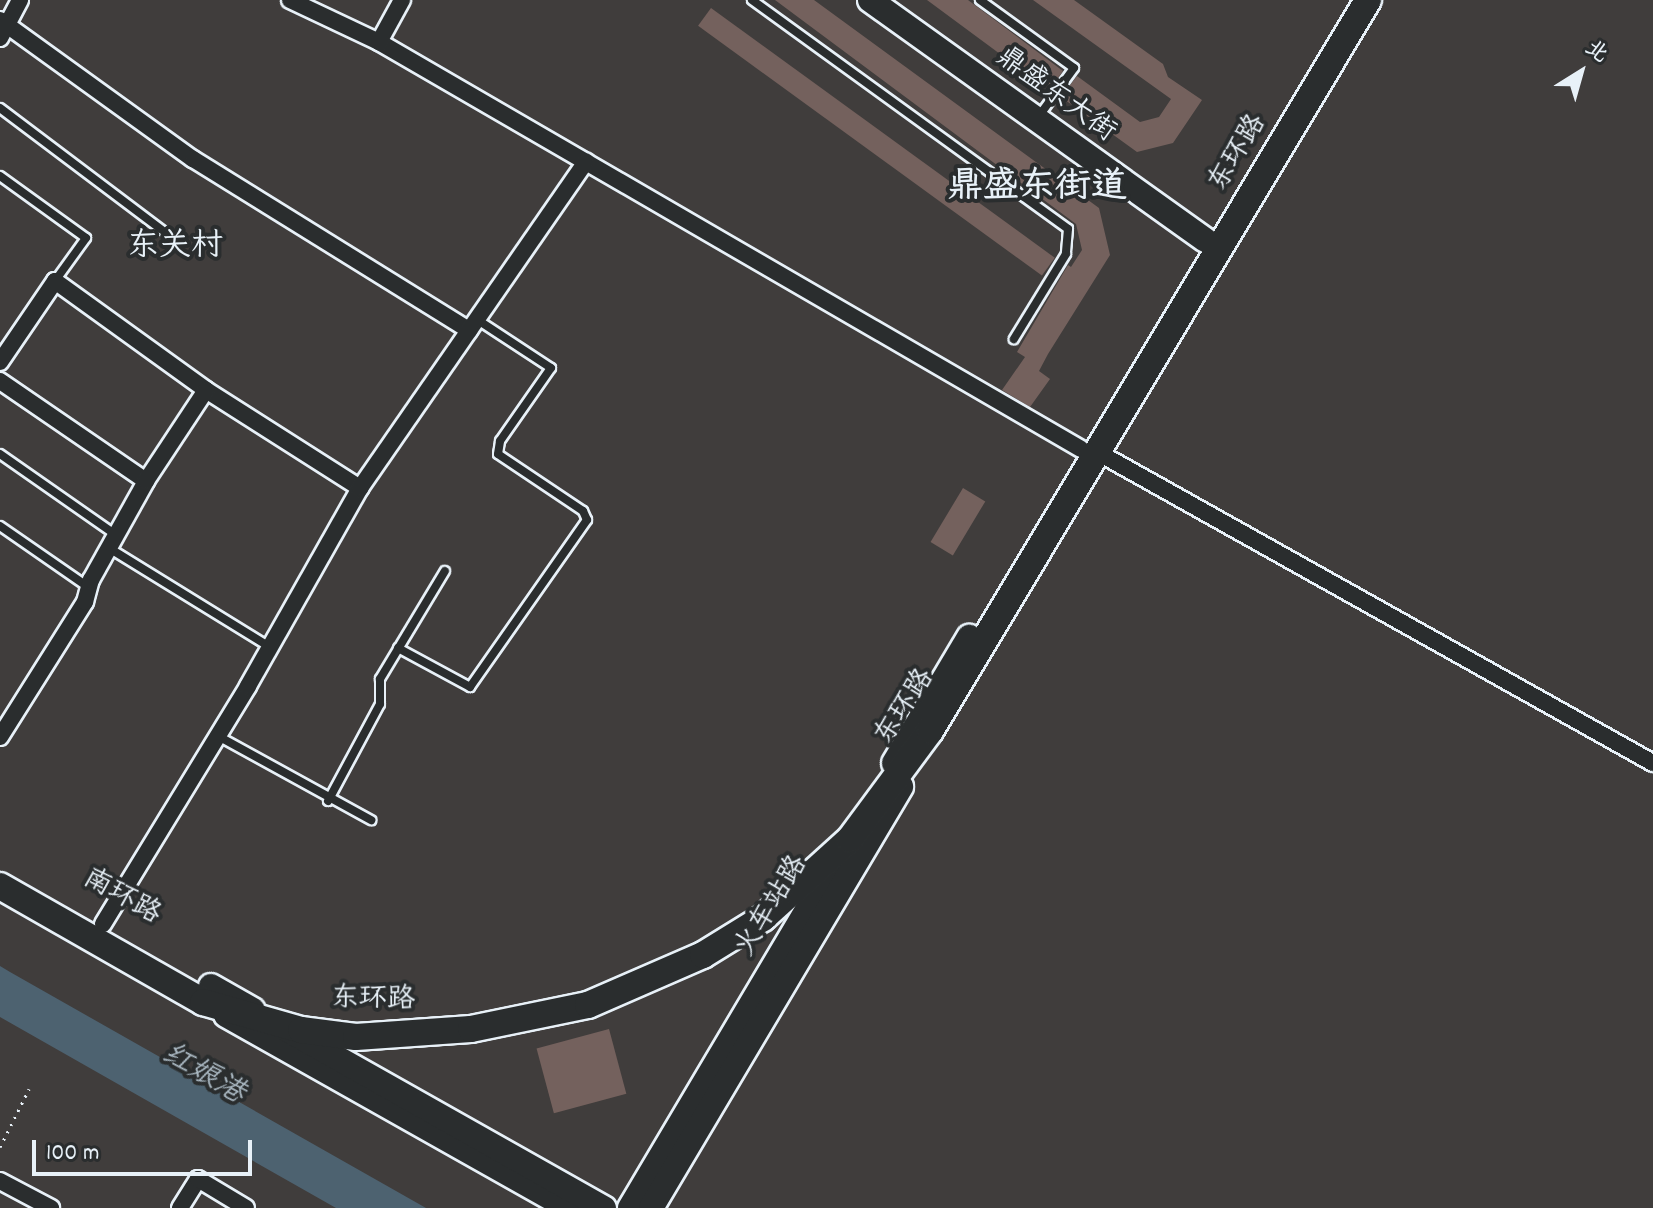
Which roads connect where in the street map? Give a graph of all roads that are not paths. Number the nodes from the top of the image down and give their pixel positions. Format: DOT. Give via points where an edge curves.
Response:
graph roads {
  1 [pos="20,0"];
  2 [pos="290,0"];
  3 [pos="402,0"];
  4 [pos="752,0"];
  5 [pos="870,0"];
  6 [pos="980,0"];
  7 [pos="1347,0"];
  8 [pos="1368,0"];
  9 [pos="2,27"];
  10 [pos="379,42"];
  11 [pos="0,108"];
  12 [pos="1037,120"];
  13 [pos="586,162"];
  14 [pos="0,176"];
  15 [pos="162,230"];
  16 [pos="1205,240"];
  17 [pos="55,281"];
  18 [pos="472,324"];
  19 [pos="1014,339"];
  20 [pos="0,362"];
  21 [pos="0,381"];
  22 [pos="206,390"];
  23 [pos="1090,451"];
  24 [pos="0,454"];
  25 [pos="146,481"];
  26 [pos="360,488"];
  27 [pos="0,526"];
  28 [pos="112,542"];
  29 [pos="445,571"];
  30 [pos="89,588"];
  31 [pos="976,642"];
  32 [pos="270,647"];
  33 [pos="398,648"];
  34 [pos="218,736"];
  35 [pos="0,737"];
  36 [pos="1653,763"];
  37 [pos="328,801"];
  38 [pos="371,820"];
  39 [pos="847,843"];
  40 [pos="0,866"];
  41 [pos="0,886"];
  42 [pos="103,924"];
  43 [pos="207,994"];
  44 [pos="279,1025"];
  45 [pos="0,1181"];
  46 [pos="51,1208"];
  47 [pos="180,1208"];
  48 [pos="246,1208"];
  49 [pos="569,1208"];
  50 [pos="604,1208"];
  51 [pos="630,1208"];
  52 [pos="651,1208"];
  1 -- 9 [label="street"];
  2 -- 10 [label="street"];
  3 -- 10 [label="street"];
  4 -- 19 [label="lane" via="1068,229 1066,254"];
  5 -- 12 [label="main road, 鼎盛东大街"];
  6 -- 12 [label="lane" via="1074,68"];
  7 -- 16 [label="main road, 东环路"];
  8 -- 23 [label="main road, 东环路"];
  9 -- 18 [label="street" via="193,159"];
  10 -- 13 [label="street"];
  11 -- 15 [label="lane"];
  12 -- 16 [label="main road, 鼎盛东大街"];
  13 -- 18 [label="street"];
  13 -- 23 [label="street"];
  14 -- 17 [label="lane" via="86,238"];
  16 -- 23 [label="main road, 东环路"];
  17 -- 20 [label="street"];
  17 -- 22 [label="street"];
  18 -- 26 [label="street"];
  18 -- 33 [label="lane" via="551,368 497,451 583,511 587,520 470,687"];
  21 -- 25 [label="street"];
  22 -- 25 [label="street"];
  22 -- 26 [label="street"];
  23 -- 31 [label="main road, 东环路"];
  23 -- 36 [label="street"];
  24 -- 28 [label="lane"];
  25 -- 28 [label="street"];
  26 -- 32 [label="street"];
  27 -- 30 [label="lane"];
  28 -- 30 [label="street"];
  28 -- 32 [label="lane"];
  29 -- 33 [label="lane"];
  30 -- 35 [label="street"];
  31 -- 39 [label="main road, 东环路" via="897,779"];
  31 -- 43 [label="main road, 东环路" via="883,769 807,858 752,904 626,972 522,1003 399,1019 322,1016"];
  31 -- 52 [label="main road, 火车站路"];
  32 -- 34 [label="street"];
  33 -- 37 [label="lane" via="380,679 380,704"];
  34 -- 37 [label="lane"];
  34 -- 42 [label="street"];
  37 -- 38 [label="lane"];
  39 -- 44 [label="main road, 东环路" via="763,918 703,955 588,1005 514,1023 399,1036 337,1036"];
  39 -- 51 [label="main road, 火车站路"];
  40 -- 42 [label="main road, 南环路"];
  41 -- 43 [label="main road, 南环路"];
  42 -- 43 [label="main road, 南环路"];
  43 -- 44 [label="main road, 东环路"];
  43 -- 49 [label="main road"];
  44 -- 50 [label="main road"];
  45 -- 46 [label="street"];
  47 -- 48 [label="street" via="198,1179"];
}
